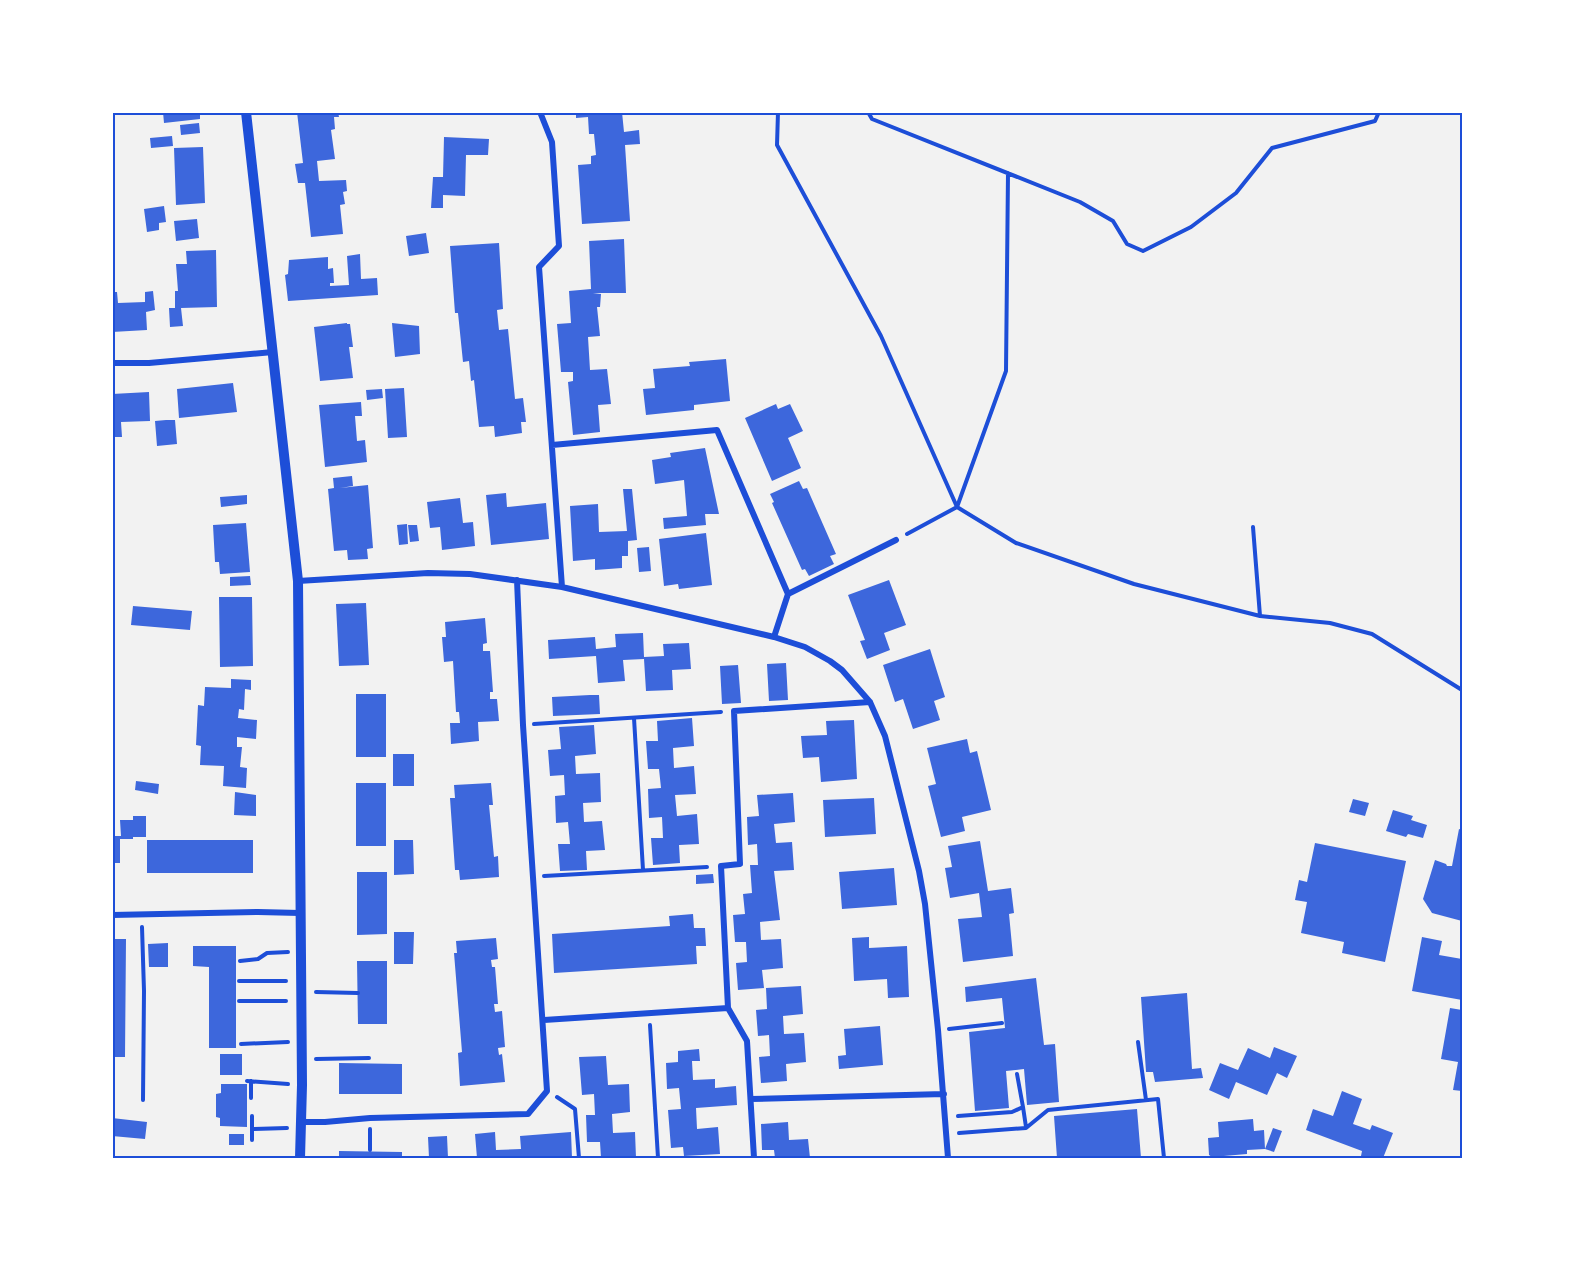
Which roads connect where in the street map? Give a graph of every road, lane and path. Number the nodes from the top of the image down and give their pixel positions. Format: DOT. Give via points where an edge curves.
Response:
graph roads {
  1 [pos="246,112"];
  2 [pos="540,112"];
  3 [pos="778,112"];
  4 [pos="868,112"];
  5 [pos="1379,112"];
  6 [pos="1008,173"];
  7 [pos="273,352"];
  8 [pos="112,363"];
  9 [pos="552,445"];
  10 [pos="957,507"];
  11 [pos="1253,526"];
  12 [pos="896,540"];
  13 [pos="517,580"];
  14 [pos="298,581"];
  15 [pos="562,587"];
  16 [pos="788,594"];
  17 [pos="1260,616"];
  18 [pos="774,637"];
  19 [pos="1462,690"];
  20 [pos="870,702"];
  21 [pos="734,711"];
  22 [pos="634,718"];
  23 [pos="524,725"];
  24 [pos="721,866"];
  25 [pos="644,870"];
  26 [pos="534,877"];
  27 [pos="300,912"];
  28 [pos="112,915"];
  29 [pos="141,915"];
  30 [pos="301,951"];
  31 [pos="240,961"];
  32 [pos="239,981"];
  33 [pos="301,991"];
  34 [pos="357,993"];
  35 [pos="239,1001"];
  36 [pos="728,1008"];
  37 [pos="649,1014"];
  38 [pos="543,1020"];
  39 [pos="1002,1023"];
  40 [pos="938,1030"];
  41 [pos="301,1041"];
  42 [pos="1138,1042"];
  43 [pos="241,1044"];
  44 [pos="369,1058"];
  45 [pos="301,1059"];
  46 [pos="1017,1074"];
  47 [pos="302,1085"];
  48 [pos="548,1091"];
  49 [pos="944,1094"];
  50 [pos="251,1098"];
  51 [pos="143,1100"];
  52 [pos="751,1100"];
  53 [pos="1146,1100"];
  54 [pos="1023,1107"];
  55 [pos="252,1116"];
  56 [pos="301,1125"];
  57 [pos="1026,1128"];
  58 [pos="252,1129"];
  59 [pos="252,1140"];
  60 [pos="300,1158"];
  61 [pos="579,1158"];
  62 [pos="658,1158"];
  63 [pos="754,1158"];
  64 [pos="948,1158"];
  65 [pos="1164,1158"];
  1 -- 7 [label="street"];
  2 -- 9 [label="street" via="552,142 559,246 539,267"];
  3 -- 10 [label="path" via="777,145 881,336"];
  4 -- 6 [label="path" via="872,119"];
  5 -- 6 [label="path" via="1375,121 1272,148 1236,193 1191,226 1143,251 1127,244 1113,221 1080,202"];
  6 -- 10 [label="path" via="1006,371"];
  7 -- 8 [label="street"];
  7 -- 14 [label="street"];
  9 -- 15 [label="street"];
  9 -- 16 [label="street" via="717,430"];
  10 -- 12 [label="path"];
  10 -- 17 [label="path" via="1016,543 1134,584"];
  11 -- 17 [label="path"];
  12 -- 16 [label="street"];
  13 -- 14 [label="street" via="428,573"];
  13 -- 15 [label="street"];
  13 -- 23 [label="street"];
  14 -- 27 [label="street"];
  15 -- 18 [label="street"];
  16 -- 18 [label="street"];
  17 -- 19 [label="path" via="1330,623 1372,634"];
  18 -- 20 [label="street" via="805,647 830,661"];
  20 -- 21 [label="street"];
  20 -- 40 [label="street" via="885,736 919,871"];
  21 -- 22 [label="path"];
  21 -- 24 [label="street" via="740,864"];
  22 -- 23 [label="path"];
  22 -- 25 [label="path"];
  23 -- 26 [label="street"];
  24 -- 25 [label="path"];
  24 -- 36 [label="street"];
  25 -- 26 [label="path"];
  26 -- 38 [label="street"];
  27 -- 29 [label="street"];
  27 -- 30 [label="street"];
  28 -- 29 [label="street"];
  29 -- 51 [label="path"];
  30 -- 31 [label="path" via="267,953 258,959"];
  30 -- 33 [label="street"];
  32 -- 33 [label="path"];
  33 -- 34 [label="path"];
  33 -- 35 [label="path"];
  33 -- 41 [label="street"];
  36 -- 37 [label="street"];
  36 -- 52 [label="street" via="747,1041"];
  37 -- 38 [label="street"];
  37 -- 62 [label="path"];
  38 -- 48 [label="street"];
  39 -- 40 [label="path"];
  40 -- 49 [label="street"];
  41 -- 43 [label="path"];
  41 -- 45 [label="street"];
  42 -- 53 [label="path"];
  44 -- 45 [label="path"];
  45 -- 47 [label="street"];
  46 -- 54 [label="path"];
  47 -- 50 [label="path" via="249,1081"];
  47 -- 56 [label="street"];
  48 -- 56 [label="street" via="528,1114 370,1118"];
  48 -- 61 [label="path" via="575,1109"];
  49 -- 52 [label="street"];
  49 -- 64 [label="street"];
  52 -- 63 [label="street"];
  53 -- 57 [label="path" via="1048,1110"];
  53 -- 65 [label="path" via="1158,1099"];
  54 -- 57 [label="path"];
  54 -- 57 [label="path" via="1012,1112 957,1117 955,1134"];
  55 -- 58 [label="path"];
  56 -- 58 [label="path"];
  56 -- 60 [label="street"];
  58 -- 59 [label="path"];
}
